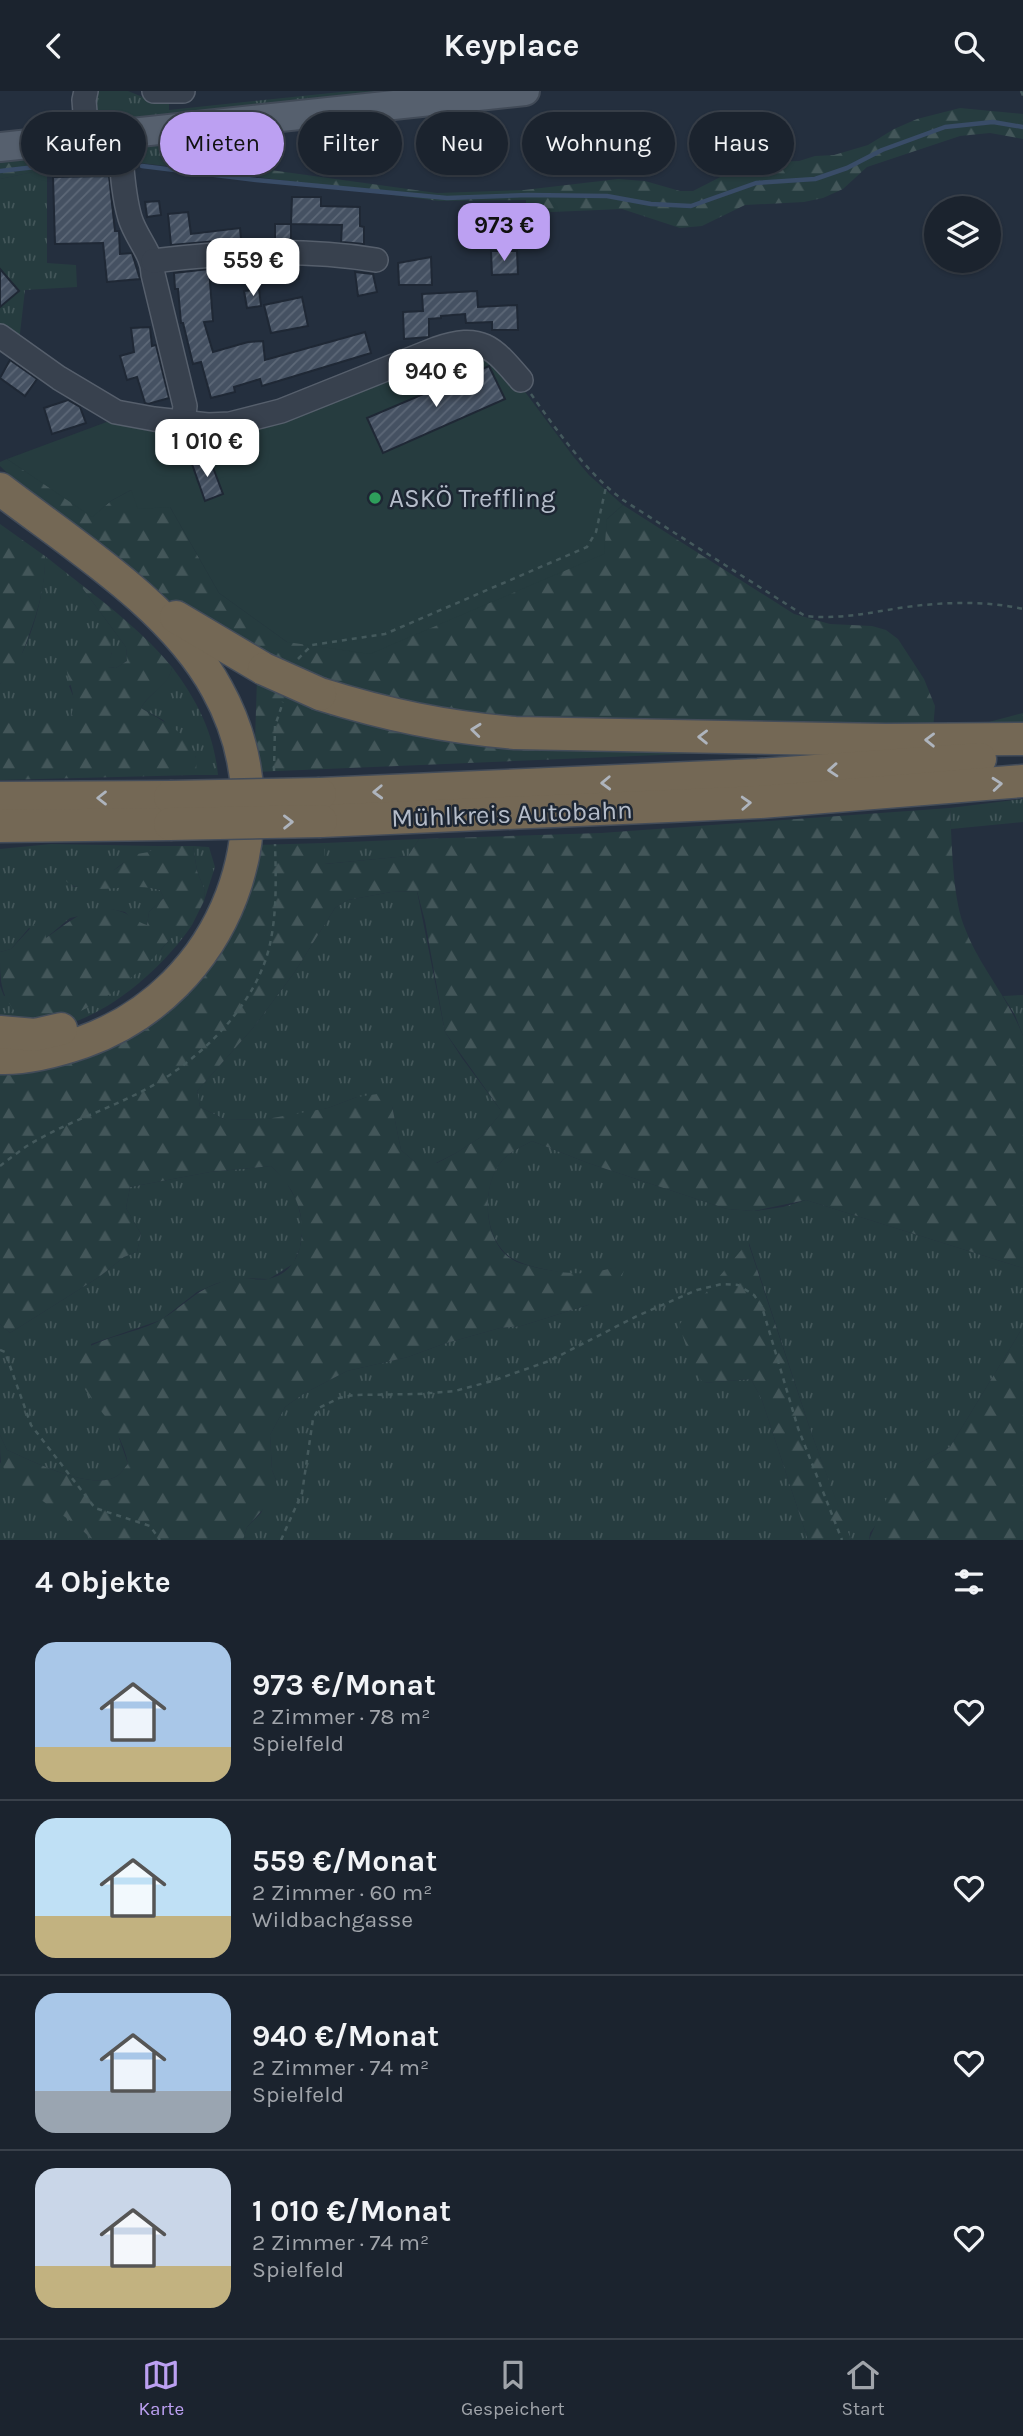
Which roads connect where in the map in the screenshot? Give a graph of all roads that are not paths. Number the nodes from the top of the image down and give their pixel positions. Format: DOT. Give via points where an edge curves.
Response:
graph roads {
  1 [pos="86,91"];
  2 [pos="155,91"];
  3 [pos="183,91"];
  4 [pos="525,91"];
  5 [pos="85,112"];
  6 [pos="146,131"];
  7 [pos="21,145"];
  8 [pos="0,147"];
  9 [pos="123,175"];
  10 [pos="376,260"];
  11 [pos="153,261"];
  12 [pos="0,336"];
  13 [pos="521,380"];
  14 [pos="183,422"];
  15 [pos="0,489"];
  16 [pos="0,515"];
  17 [pos="139,596"];
  18 [pos="1023,739"];
  19 [pos="1023,754"];
  20 [pos="1023,781"];
  21 [pos="0,798"];
  22 [pos="320,808"];
  23 [pos="170,811"];
  24 [pos="0,826"];
  25 [pos="70,826"];
  26 [pos="0,843"];
  27 [pos="0,1032"];
  28 [pos="0,1058"];
  1 -- 5 [label="street"];
  2 -- 3 [label="street"];
  4 -- 6 [label="main road"];
  7 -- 8 [label="main road"];
  9 -- 11 [label="street" via="130,218"];
  10 -- 11 [label="street" via="264,252"];
  11 -- 14 [label="street" via="185,406"];
  12 -- 14 [label="street" via="110,409"];
  13 -- 14 [label="street" via="490,347 458,343 257,418 230,424"];
  15 -- 17 [label="highway"];
  16 -- 27 [label="highway" via="136,619 180,665 214,725 229,802 228,831 213,893 188,941 169,963 136,992 90,1019 35,1035"];
  18 -- 17 [label="highway, one-way, bridge" via="471,729 398,717 320,694 264,669"];
  17 -- 28 [label="highway" via="204,666 237,736 248,806 232,897 209,944 172,988 146,1009 95,1038 63,1049"];
  19 -- 22 [label="highway, Mühlkreis Autobahn, one-way"];
  22 -- 20 [label="highway, Mühlkreis Autobahn, one-way" via="760,802"];
  23 -- 21 [label="highway, Mühlkreis Autobahn, one-way"];
  22 -- 23 [label="highway, Mühlkreis Autobahn, bridge"];
  23 -- 25 [label="highway, Mühlkreis Autobahn"];
  24 -- 25 [label="highway, Mühlkreis Autobahn"];
  25 -- 26 [label="highway"];
}
